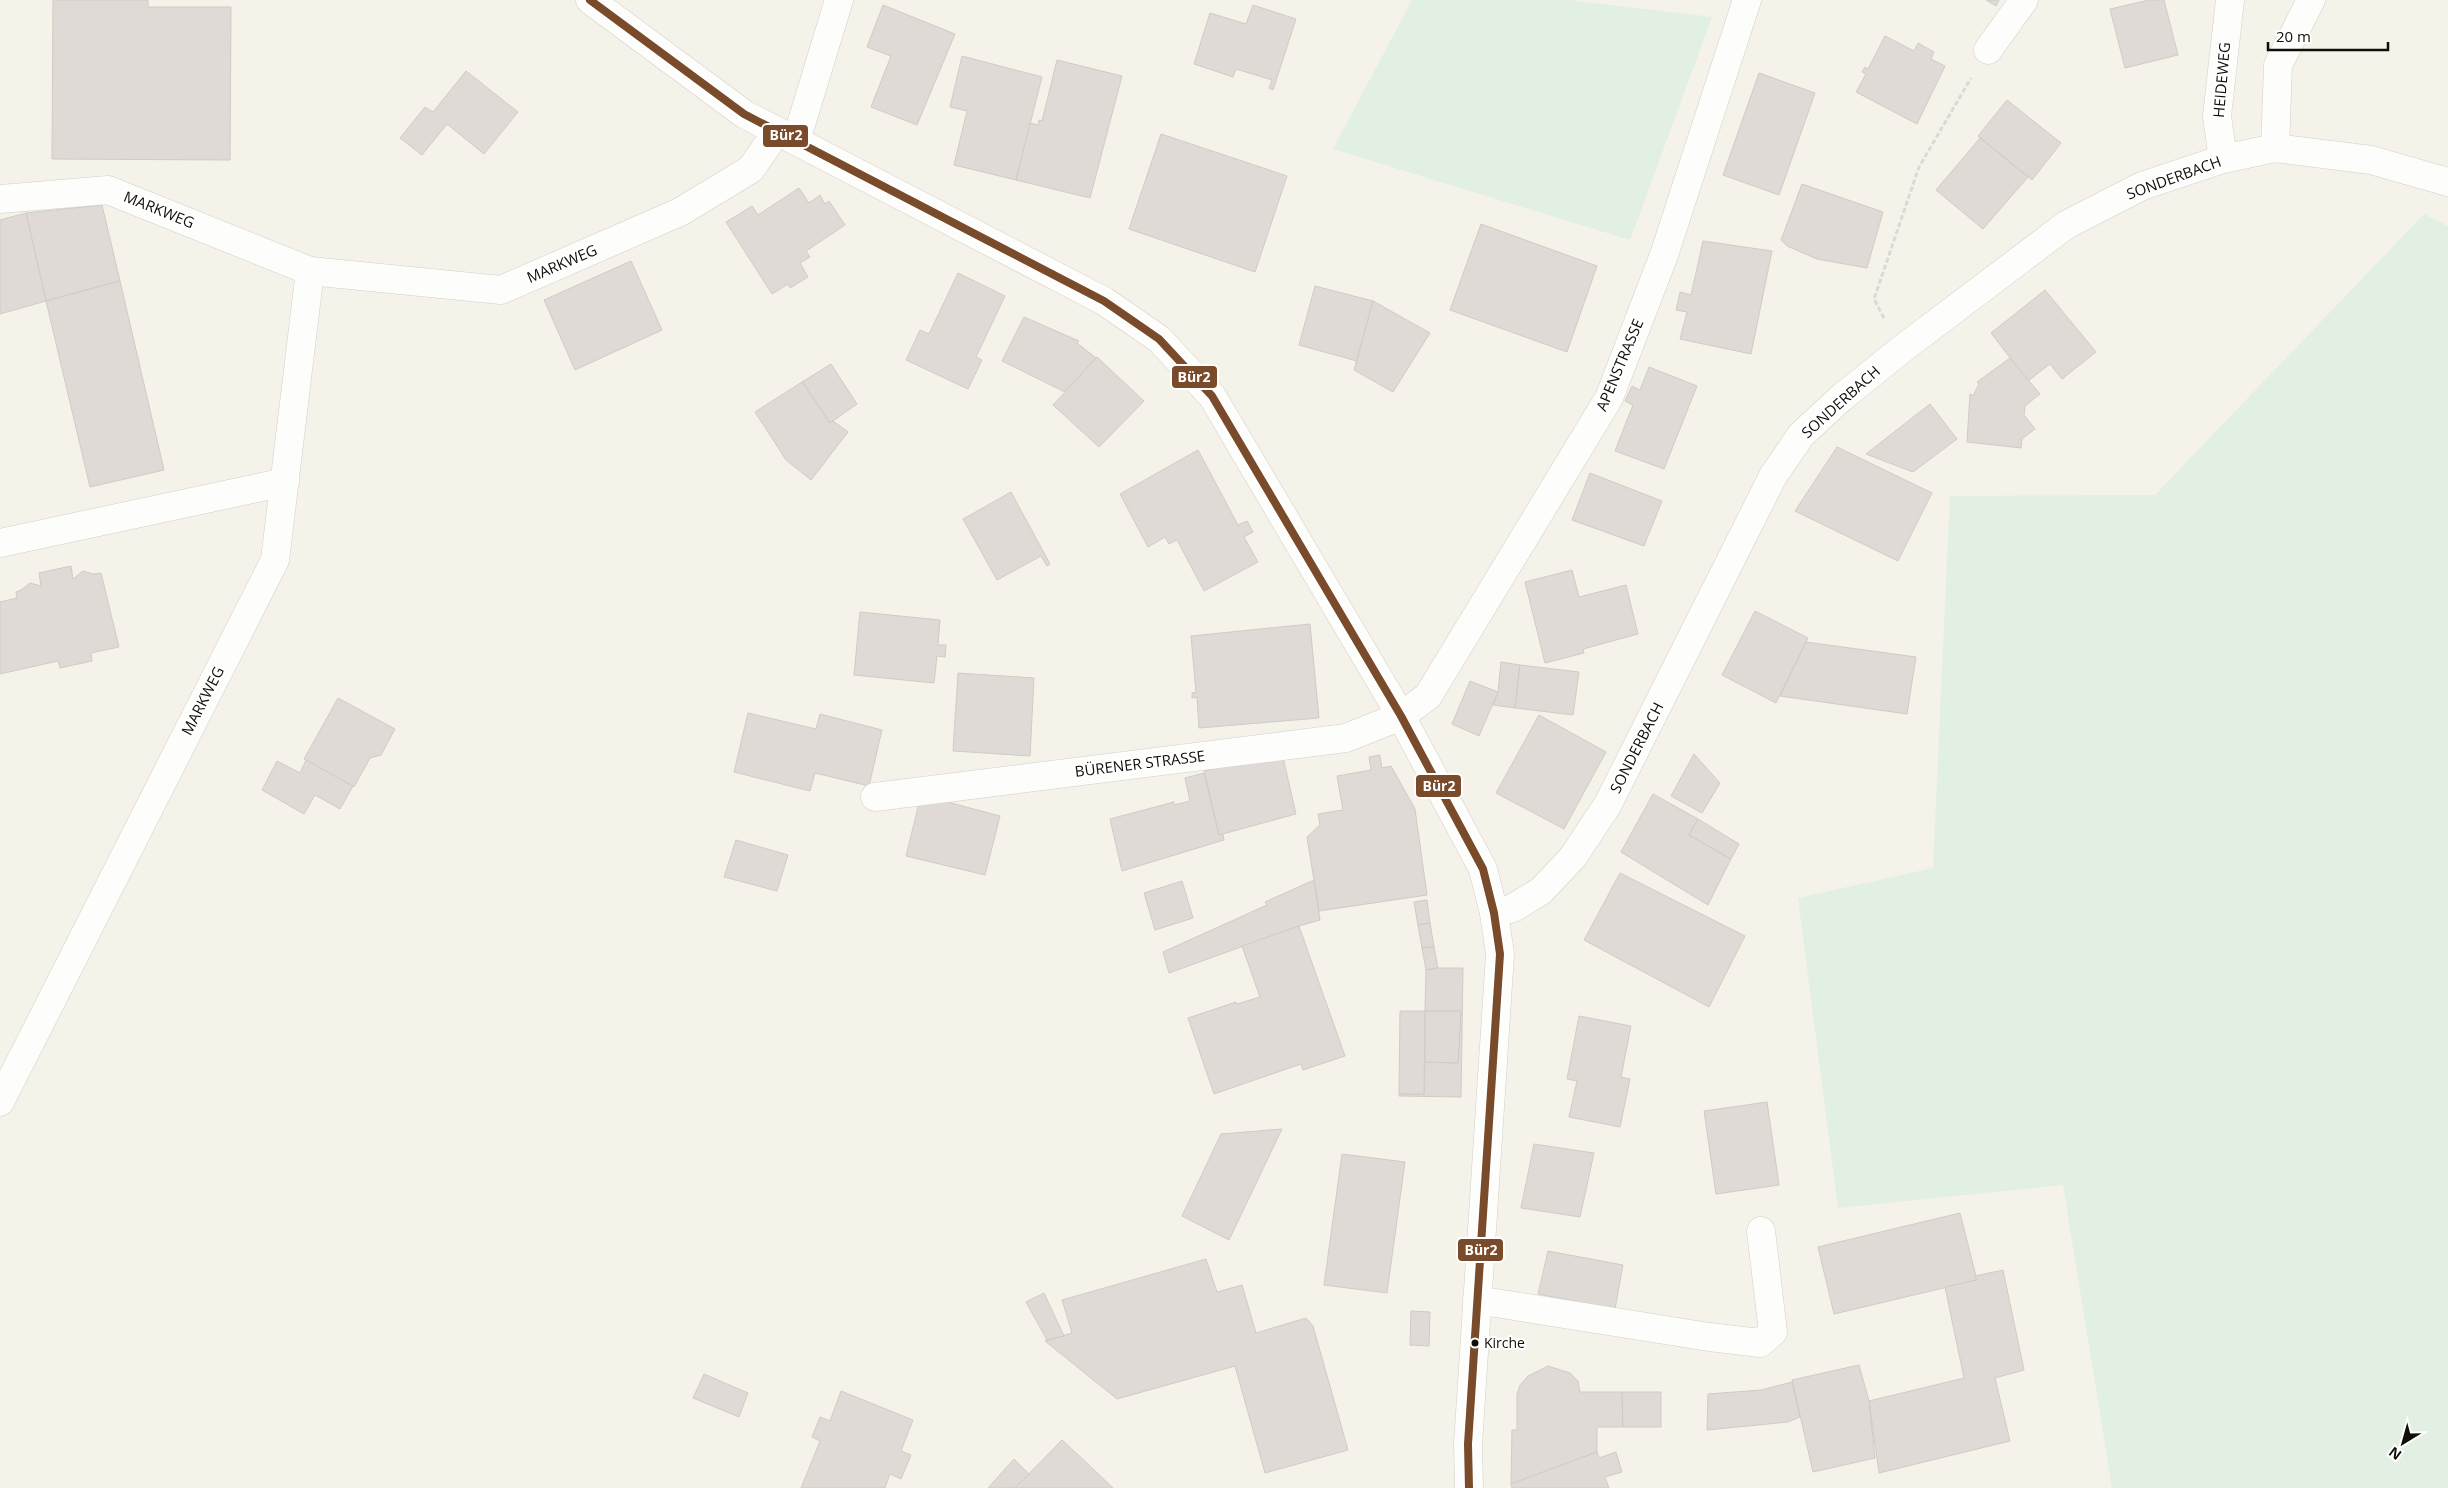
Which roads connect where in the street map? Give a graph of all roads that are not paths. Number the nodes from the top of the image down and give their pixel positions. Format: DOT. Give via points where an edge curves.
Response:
graph roads {
  1 [pos="590,0"];
  2 [pos="839,0"];
  3 [pos="1747,0"];
  4 [pos="2024,0"];
  5 [pos="2230,0"];
  6 [pos="2311,0"];
  7 [pos="1988,50"];
  8 [pos="786,136"];
  9 [pos="2275,148"];
  10 [pos="2223,159"];
  11 [pos="2448,182"];
  12 [pos="0,199"];
  13 [pos="310,271"];
  14 [pos="285,482"];
  15 [pos="0,543"];
  16 [pos="1401,716"];
  17 [pos="876,797"];
  18 [pos="1494,913"];
  19 [pos="0,1102"];
  20 [pos="1761,1231"];
  21 [pos="1477,1300"];
  22 [pos="1469,1488"];
  1 -- 8 [label="street" via="744,114"];
  2 -- 8 [label="street, MARKWEG"];
  3 -- 16 [label="street, APENSTRASSE" via="1664,255 1609,398 1428,696"];
  4 -- 7 [label="street"];
  5 -- 10 [label="street, HEIDEWEG" via="2217,116"];
  6 -- 9 [label="street" via="2278,65"];
  8 -- 13 [label="street, MARKWEG" via="751,169 680,212 501,290"];
  8 -- 16 [label="street" via="1104,301 1158,339 1212,396"];
  9 -- 10 [label="street, SONDERBACH"];
  9 -- 11 [label="street, SONDERBACH" via="2371,160"];
  10 -- 18 [label="street, SONDERBACH" via="2142,186 2066,225 1841,398 1801,435 1773,476 1608,804 1573,857 1540,892 1513,908"];
  12 -- 13 [label="street, MARKWEG" via="108,190"];
  13 -- 14 [label="street, MARKWEG"];
  14 -- 15 [label="street"];
  14 -- 19 [label="street, MARKWEG" via="275,560"];
  16 -- 17 [label="street, BÜRENER STRASSE" via="1346,738"];
  16 -- 18 [label="street" via="1483,869"];
  18 -- 21 [label="street" via="1500,954"];
  20 -- 21 [label="street" via="1773,1332 1760,1342 1709,1337"];
  21 -- 22 [label="street" via="1468,1444"];
}
